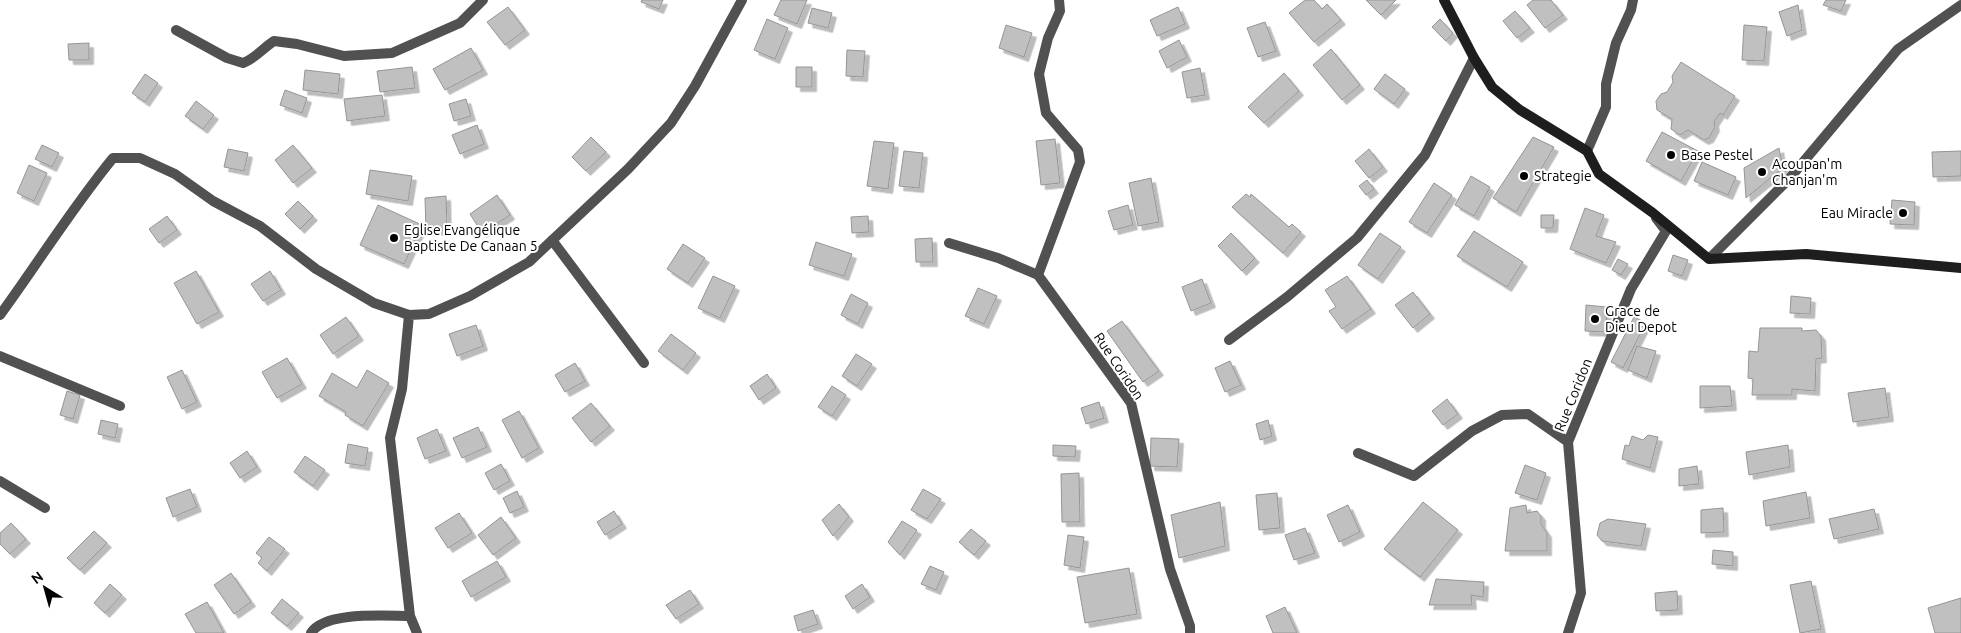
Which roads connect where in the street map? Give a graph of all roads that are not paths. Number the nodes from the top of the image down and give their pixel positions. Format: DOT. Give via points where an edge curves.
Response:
graph roads {
  1 [pos="482,0"];
  2 [pos="742,0"];
  3 [pos="1059,0"];
  4 [pos="1444,0"];
  5 [pos="1634,0"];
  6 [pos="1961,5"];
  7 [pos="176,30"];
  8 [pos="1474,58"];
  9 [pos="1587,151"];
  10 [pos="1653,213"];
  11 [pos="552,240"];
  12 [pos="949,243"];
  13 [pos="1709,259"];
  14 [pos="1961,268"];
  15 [pos="1038,275"];
  16 [pos="0,315"];
  17 [pos="409,315"];
  18 [pos="1229,340"];
  19 [pos="0,356"];
  20 [pos="644,363"];
  21 [pos="120,406"];
  22 [pos="1568,442"];
  23 [pos="1358,453"];
  24 [pos="0,481"];
  25 [pos="45,508"];
  26 [pos="410,616"];
  27 [pos="311,633"];
  28 [pos="417,633"];
  29 [pos="1190,633"];
  30 [pos="1568,633"];
  1 -- 7 [label="street" via="460,24 392,53 344,56 274,41 256,57 243,63 227,58"];
  2 -- 11 [label="street" via="671,123"];
  3 -- 15 [label="street" via="1060,11 1048,38 1039,74 1046,112 1078,150 1080,162"];
  4 -- 8 [label="street"];
  5 -- 9 [label="street" via="1616,44 1606,84 1606,108"];
  6 -- 13 [label="street" via="1898,49 1789,179"];
  8 -- 9 [label="street" via="1499,93 1520,110"];
  8 -- 18 [label="street" via="1425,155 1357,238 1287,297"];
  9 -- 10 [label="street" via="1599,174"];
  10 -- 13 [label="street"];
  10 -- 22 [label="street, Rue Coridon" via="1666,231 1631,289"];
  11 -- 17 [label="street" via="529,262 470,296 429,314"];
  11 -- 20 [label="street"];
  12 -- 15 [label="street"];
  13 -- 14 [label="street" via="1806,254"];
  15 -- 29 [label="street, Rue Coridon" via="1131,403 1170,569"];
  16 -- 17 [label="street" via="113,158 140,158 176,174 214,201 260,226 316,269 374,303"];
  17 -- 26 [label="street" via="402,389 390,438"];
  19 -- 21 [label="street"];
  22 -- 23 [label="street" via="1528,414 1502,414 1472,431 1414,476"];
  22 -- 30 [label="street, Rue Coridon" via="1581,593"];
  24 -- 25 [label="street"];
  26 -- 27 [label="street" via="347,617 322,622"];
  26 -- 28 [label="street"];
}
